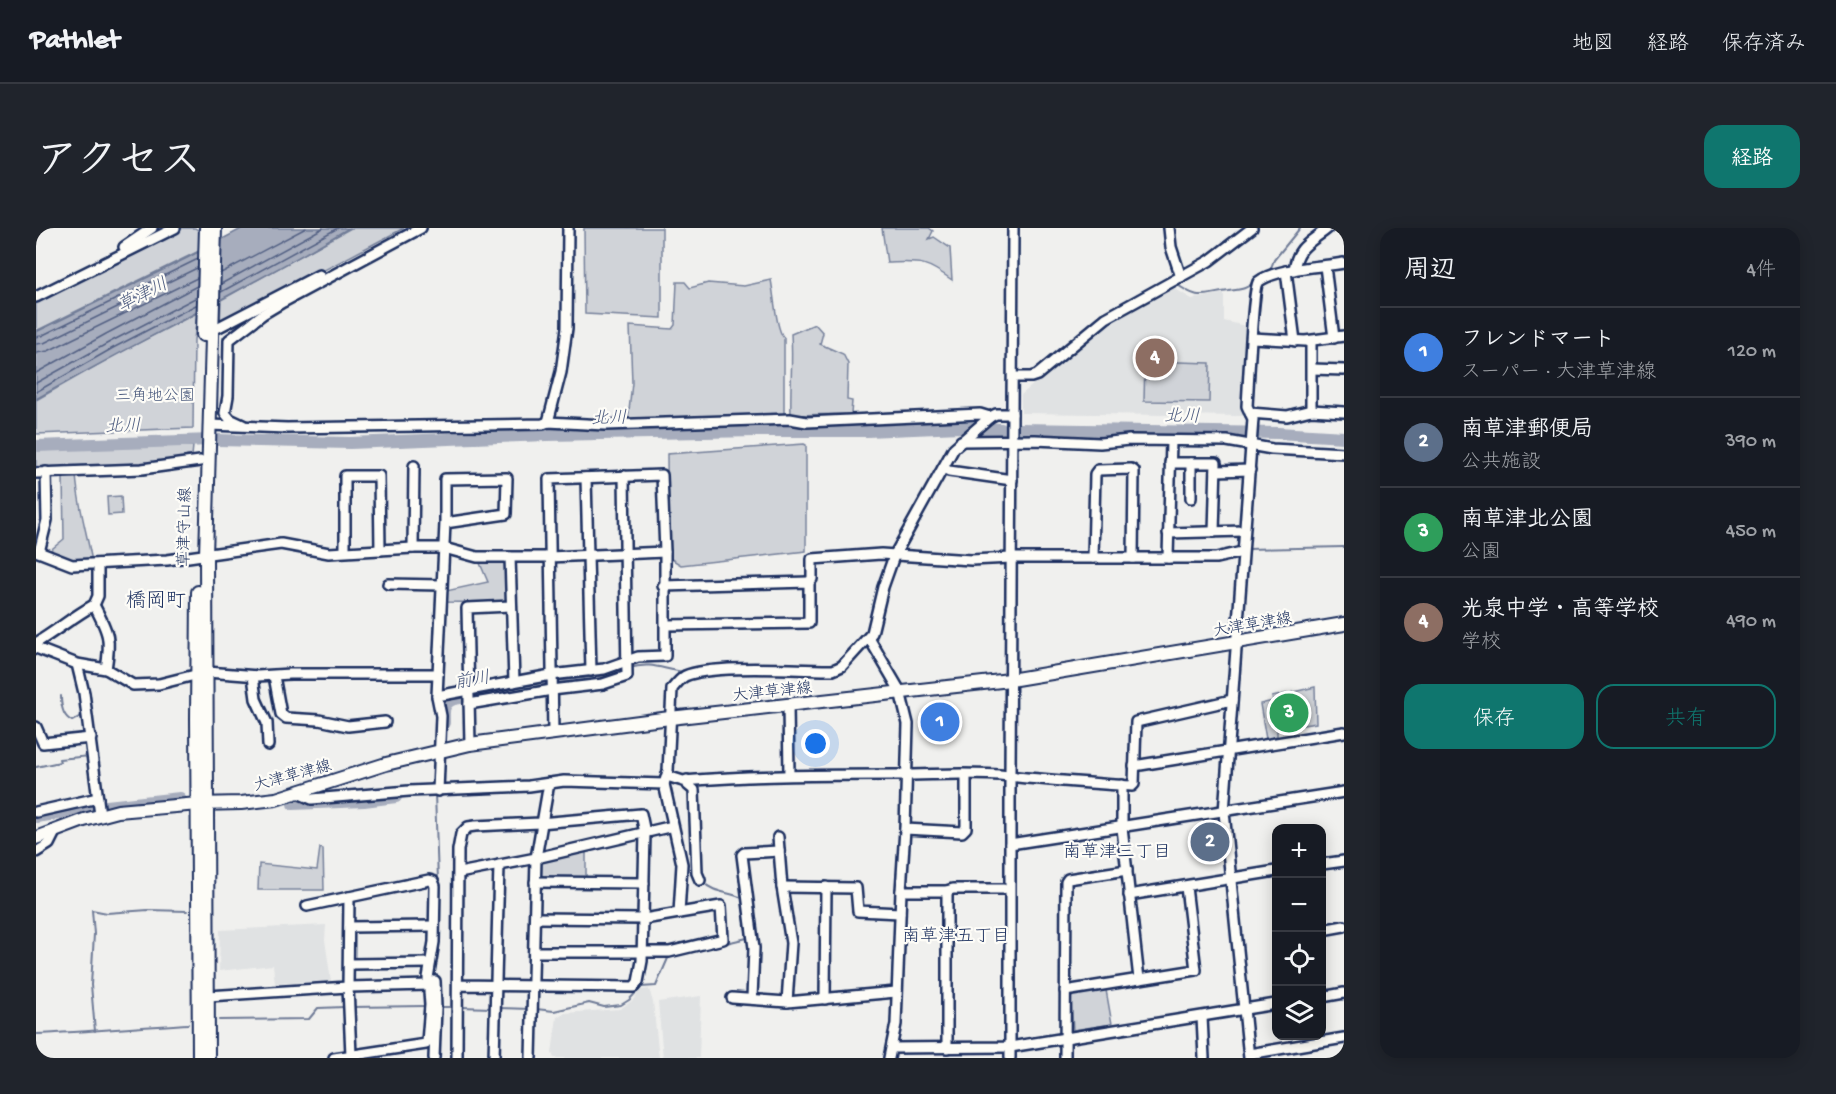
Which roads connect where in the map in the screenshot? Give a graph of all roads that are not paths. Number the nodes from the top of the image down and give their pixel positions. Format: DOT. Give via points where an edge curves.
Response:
graph roads {
  1 [pos="152,228"];
  2 [pos="166,228"];
  3 [pos="175,228"];
  4 [pos="206,228"];
  5 [pos="215,228"];
  6 [pos="410,228"];
  7 [pos="421,228"];
  8 [pos="568,228"];
  9 [pos="1013,228"];
  10 [pos="1169,228"];
  11 [pos="1252,228"];
  12 [pos="1328,228"];
  13 [pos="121,250"];
  14 [pos="1344,263"];
  15 [pos="1325,266"];
  16 [pos="1290,270"];
  17 [pos="1181,278"];
  18 [pos="36,291"];
  19 [pos="36,297"];
  20 [pos="281,299"];
  21 [pos="209,325"];
  22 [pos="1344,336"];
  23 [pos="1252,338"];
  24 [pos="1334,338"];
  25 [pos="1295,341"];
  26 [pos="1311,341"];
  27 [pos="1312,369"];
  28 [pos="1344,370"];
  29 [pos="1013,377"];
  30 [pos="1311,410"];
  31 [pos="1344,412"];
  32 [pos="1251,416"];
  33 [pos="989,418"];
  34 [pos="1012,418"];
  35 [pos="548,422"];
  36 [pos="205,426"];
  37 [pos="248,428"];
  38 [pos="963,439"];
  39 [pos="1012,439"];
  40 [pos="1171,441"];
  41 [pos="1252,445"];
  42 [pos="1344,453"];
  43 [pos="1170,463"];
  44 [pos="1191,463"];
  45 [pos="203,465"];
  46 [pos="414,466"];
  47 [pos="943,468"];
  48 [pos="1250,470"];
  49 [pos="1216,471"];
  50 [pos="41,473"];
  51 [pos="624,476"];
  52 [pos="586,478"];
  53 [pos="1012,480"];
  54 [pos="1191,498"];
  55 [pos="445,524"];
  56 [pos="1244,531"];
  57 [pos="1214,532"];
  58 [pos="1168,533"];
  59 [pos="413,548"];
  60 [pos="444,548"];
  61 [pos="380,550"];
  62 [pos="38,551"];
  63 [pos="345,551"];
  64 [pos="664,552"];
  65 [pos="1242,552"];
  66 [pos="588,555"];
  67 [pos="626,555"];
  68 [pos="202,556"];
  69 [pos="894,556"];
  70 [pos="510,557"];
  71 [pos="549,557"];
  72 [pos="1011,558"];
  73 [pos="1093,558"];
  74 [pos="1133,558"];
  75 [pos="1168,558"];
  76 [pos="98,564"];
  77 [pos="809,582"];
  78 [pos="388,584"];
  79 [pos="441,585"];
  80 [pos="663,586"];
  81 [pos="94,605"];
  82 [pos="511,606"];
  83 [pos="1344,624"];
  84 [pos="666,625"];
  85 [pos="869,638"];
  86 [pos="36,643"];
  87 [pos="1236,644"];
  88 [pos="36,648"];
  89 [pos="628,660"];
  90 [pos="76,664"];
  91 [pos="106,669"];
  92 [pos="591,672"];
  93 [pos="202,673"];
  94 [pos="438,674"];
  95 [pos="551,675"];
  96 [pos="252,676"];
  97 [pos="274,676"];
  98 [pos="1010,680"];
  99 [pos="514,682"];
  100 [pos="552,690"];
  101 [pos="900,691"];
  102 [pos="437,696"];
  103 [pos="469,697"];
  104 [pos="1232,700"];
  105 [pos="788,705"];
  106 [pos="670,718"];
  107 [pos="386,722"];
  108 [pos="36,727"];
  109 [pos="553,732"];
  110 [pos="1344,732"];
  111 [pos="91,738"];
  112 [pos="470,744"];
  113 [pos="268,745"];
  114 [pos="1228,750"];
  115 [pos="438,752"];
  116 [pos="1134,766"];
  117 [pos="789,775"];
  118 [pos="906,775"];
  119 [pos="966,775"];
  120 [pos="1010,776"];
  121 [pos="665,780"];
  122 [pos="687,780"];
  123 [pos="549,783"];
  124 [pos="1122,785"];
  125 [pos="438,791"];
  126 [pos="1344,792"];
  127 [pos="298,793"];
  128 [pos="98,798"];
  129 [pos="202,804"];
  130 [pos="36,812"];
  131 [pos="1224,812"];
  132 [pos="100,815"];
  133 [pos="540,823"];
  134 [pos="673,826"];
  135 [pos="1122,828"];
  136 [pos="905,829"];
  137 [pos="56,830"];
  138 [pos="645,833"];
  139 [pos="778,837"];
  140 [pos="36,838"];
  141 [pos="1010,844"];
  142 [pos="36,852"];
  143 [pos="779,852"];
  144 [pos="536,858"];
  145 [pos="1344,861"];
  146 [pos="1326,863"];
  147 [pos="499,865"];
  148 [pos="1127,870"];
  149 [pos="459,873"];
  150 [pos="1272,873"];
  151 [pos="1230,879"];
  152 [pos="700,880"];
  153 [pos="535,882"];
  154 [pos="644,883"];
  155 [pos="782,887"];
  156 [pos="826,887"];
  157 [pos="1186,887"];
  158 [pos="1003,889"];
  159 [pos="901,891"];
  160 [pos="947,891"];
  161 [pos="1129,895"];
  162 [pos="349,897"];
  163 [pos="307,906"];
  164 [pos="679,912"];
  165 [pos="900,913"];
  166 [pos="535,918"];
  167 [pos="644,919"];
  168 [pos="433,926"];
  169 [pos="1344,926"];
  170 [pos="349,927"];
  171 [pos="1326,929"];
  172 [pos="534,952"];
  173 [pos="642,953"];
  174 [pos="430,963"];
  175 [pos="350,964"];
  176 [pos="1139,979"];
  177 [pos="432,983"];
  178 [pos="458,985"];
  179 [pos="496,986"];
  180 [pos="533,986"];
  181 [pos="348,987"];
  182 [pos="1065,991"];
  183 [pos="896,992"];
  184 [pos="1344,993"];
  185 [pos="208,996"];
  186 [pos="1326,996"];
  187 [pos="732,998"];
  188 [pos="752,998"];
  189 [pos="825,999"];
  190 [pos="787,1002"];
  191 [pos="1272,1005"];
  192 [pos="1245,1009"];
  193 [pos="1202,1017"];
  194 [pos="431,1026"];
  195 [pos="1065,1038"];
  196 [pos="1344,1038"];
  197 [pos="1010,1047"];
  198 [pos="947,1048"];
  199 [pos="891,1053"];
  200 [pos="351,1054"];
  201 [pos="1249,1056"];
  202 [pos="199,1058"];
  203 [pos="208,1058"];
  204 [pos="334,1058"];
  205 [pos="434,1058"];
  206 [pos="457,1058"];
  207 [pos="494,1058"];
  208 [pos="531,1058"];
  209 [pos="1010,1058"];
  210 [pos="1065,1058"];
  211 [pos="1204,1058"];
  1 -- 13 [label="street"];
  2 -- 13 [label="street"];
  3 -- 19 [label="street"];
  4 -- 21 [label="main road, 草津守山線"];
  5 -- 21 [label="main road, 草津守山線"];
  6 -- 20 [label="street"];
  7 -- 20 [label="street"];
  8 -- 35 [label="street" via="567,328"];
  9 -- 29 [label="street"];
  10 -- 17 [label="street" via="1170,247"];
  11 -- 17 [label="street"];
  12 -- 16 [label="street" via="1301,249"];
  13 -- 18 [label="street"];
  14 -- 15 [label="street"];
  15 -- 16 [label="street"];
  15 -- 24 [label="street"];
  16 -- 23 [label="street" via="1254,287"];
  16 -- 25 [label="street"];
  17 -- 29 [label="street" via="1106,318 1037,375"];
  20 -- 21 [label="street"];
  20 -- 37 [label="street" via="229,341 225,413"];
  21 -- 36 [label="main road, 草津守山線"];
  22 -- 24 [label="street"];
  23 -- 25 [label="street"];
  23 -- 32 [label="street" via="1247,406"];
  24 -- 26 [label="street"];
  25 -- 26 [label="street"];
  26 -- 27 [label="street"];
  27 -- 28 [label="street"];
  27 -- 30 [label="street"];
  29 -- 34 [label="street"];
  30 -- 31 [label="street"];
  30 -- 32 [label="street" via="1287,416"];
  32 -- 41 [label="street"];
  33 -- 34 [label="street" via="996,414"];
  33 -- 35 [label="street" via="980,414 807,422"];
  33 -- 38 [label="street"];
  34 -- 39 [label="street"];
  35 -- 37 [label="street"];
  36 -- 37 [label="street"];
  36 -- 45 [label="main road, 草津守山線"];
  38 -- 39 [label="street"];
  38 -- 47 [label="street"];
  39 -- 40 [label="street"];
  39 -- 53 [label="street"];
  40 -- 41 [label="street"];
  40 -- 43 [label="street"];
  41 -- 42 [label="street"];
  41 -- 48 [label="street"];
  43 -- 44 [label="street"];
  43 -- 58 [label="street"];
  44 -- 49 [label="street" via="1216,463"];
  44 -- 54 [label="street"];
  45 -- 50 [label="street"];
  45 -- 68 [label="main road, 草津守山線"];
  46 -- 59 [label="street"];
  47 -- 53 [label="street"];
  47 -- 69 [label="street"];
  48 -- 49 [label="street"];
  48 -- 56 [label="street"];
  49 -- 57 [label="street"];
  50 -- 62 [label="street" via="47,520"];
  51 -- 52 [label="street"];
  51 -- 64 [label="street" via="662,475"];
  51 -- 67 [label="street"];
  52 -- 66 [label="street"];
  52 -- 71 [label="street" via="549,479"];
  53 -- 72 [label="street"];
  55 -- 55 [label="street" via="445,479 507,478 506,514"];
  55 -- 60 [label="street"];
  56 -- 57 [label="street"];
  56 -- 65 [label="street"];
  57 -- 58 [label="street"];
  58 -- 75 [label="street"];
  59 -- 60 [label="street"];
  59 -- 61 [label="street"];
  60 -- 70 [label="street" via="477,557"];
  60 -- 79 [label="street"];
  61 -- 63 [label="street"];
  61 -- 63 [label="street" via="379,476 345,476"];
  62 -- 76 [label="street" via="72,565"];
  63 -- 68 [label="street" via="329,553 281,544"];
  64 -- 67 [label="street"];
  64 -- 80 [label="street"];
  65 -- 75 [label="street" via="1216,558"];
  65 -- 87 [label="street"];
  66 -- 67 [label="street"];
  66 -- 71 [label="street"];
  66 -- 92 [label="street"];
  67 -- 89 [label="street"];
  68 -- 76 [label="street"];
  68 -- 93 [label="main road, 草津守山線"];
  69 -- 72 [label="street"];
  69 -- 77 [label="street" via="812,559"];
  69 -- 85 [label="street"];
  70 -- 71 [label="street"];
  70 -- 82 [label="street"];
  71 -- 95 [label="street"];
  72 -- 73 [label="street"];
  72 -- 98 [label="street"];
  73 -- 74 [label="street"];
  73 -- 74 [label="street" via="1095,474 1098,470 1131,469"];
  74 -- 75 [label="street"];
  76 -- 81 [label="street" via="98,596"];
  77 -- 80 [label="street"];
  77 -- 84 [label="street" via="809,623"];
  78 -- 79 [label="street"];
  79 -- 94 [label="street"];
  80 -- 84 [label="street"];
  81 -- 86 [label="street"];
  81 -- 91 [label="street" via="108,633"];
  82 -- 99 [label="street"];
  82 -- 103 [label="street" via="467,608"];
  83 -- 87 [label="main road, 大津草津線"];
  84 -- 89 [label="street" via="665,656"];
  85 -- 101 [label="street"];
  85 -- 106 [label="street" via="833,670 731,670 688,675 672,689"];
  87 -- 98 [label="main road, 大津草津線"];
  87 -- 104 [label="street"];
  88 -- 90 [label="street"];
  89 -- 92 [label="street"];
  89 -- 100 [label="street" via="627,676 616,681"];
  90 -- 91 [label="street"];
  90 -- 111 [label="street"];
  91 -- 93 [label="street" via="133,685 159,684"];
  92 -- 95 [label="street"];
  93 -- 96 [label="street"];
  93 -- 129 [label="main road, 草津守山線"];
  94 -- 97 [label="street"];
  94 -- 102 [label="street"];
  95 -- 99 [label="street"];
  95 -- 100 [label="street"];
  96 -- 97 [label="street"];
  96 -- 113 [label="street" via="256,699 267,723"];
  97 -- 107 [label="street" via="281,714 286,718 348,726"];
  98 -- 101 [label="main road, 大津草津線"];
  98 -- 120 [label="street"];
  99 -- 103 [label="street"];
  100 -- 103 [label="street"];
  100 -- 109 [label="street"];
  101 -- 105 [label="main road, 大津草津線"];
  101 -- 118 [label="street" via="908,724"];
  102 -- 103 [label="street"];
  102 -- 115 [label="street" via="441,716"];
  103 -- 112 [label="street"];
  104 -- 114 [label="street"];
  104 -- 116 [label="street" via="1136,722"];
  105 -- 106 [label="main road, 大津草津線"];
  105 -- 117 [label="street"];
  106 -- 109 [label="main road, 大津草津線"];
  106 -- 121 [label="street"];
  108 -- 111 [label="street" via="43,743"];
  109 -- 112 [label="main road, 大津草津線"];
  110 -- 114 [label="street"];
  111 -- 128 [label="street"];
  112 -- 115 [label="main road, 大津草津線"];
  114 -- 116 [label="street"];
  114 -- 131 [label="street"];
  115 -- 125 [label="street"];
  115 -- 127 [label="main road, 大津草津線" via="386,764"];
  116 -- 124 [label="street" via="1134,784"];
  117 -- 118 [label="street"];
  117 -- 122 [label="street"];
  118 -- 119 [label="street"];
  118 -- 136 [label="street"];
  119 -- 120 [label="street"];
  119 -- 136 [label="street" via="966,828 962,832"];
  120 -- 124 [label="street"];
  120 -- 141 [label="street"];
  121 -- 122 [label="street"];
  121 -- 123 [label="street"];
  121 -- 134 [label="street"];
  122 -- 152 [label="street" via="694,790"];
  123 -- 125 [label="street"];
  123 -- 133 [label="street"];
  124 -- 135 [label="street"];
  125 -- 127 [label="street" via="312,799"];
  126 -- 131 [label="street"];
  127 -- 129 [label="main road, 大津草津線" via="261,801"];
  128 -- 130 [label="street"];
  128 -- 132 [label="street"];
  129 -- 132 [label="main road"];
  129 -- 185 [label="main road"];
  129 -- 202 [label="main road"];
  131 -- 135 [label="street"];
  131 -- 151 [label="street"];
  132 -- 137 [label="main road"];
  133 -- 138 [label="street" via="640,813"];
  133 -- 144 [label="street"];
  133 -- 149 [label="street" via="468,827 459,837"];
  134 -- 138 [label="street"];
  134 -- 164 [label="street" via="682,864"];
  135 -- 141 [label="street"];
  135 -- 148 [label="street"];
  136 -- 159 [label="street"];
  137 -- 140 [label="main road"];
  137 -- 142 [label="street" via="50,844"];
  138 -- 144 [label="street"];
  138 -- 154 [label="street"];
  139 -- 143 [label="street"];
  141 -- 197 [label="street"];
  143 -- 155 [label="street"];
  143 -- 188 [label="street" via="742,855 754,948"];
  144 -- 147 [label="street"];
  144 -- 153 [label="street"];
  145 -- 146 [label="street"];
  147 -- 149 [label="street"];
  147 -- 179 [label="street"];
  148 -- 161 [label="street"];
  148 -- 182 [label="street" via="1066,882"];
  149 -- 178 [label="street"];
  150 -- 151 [label="street"];
  151 -- 157 [label="street"];
  151 -- 192 [label="street"];
  153 -- 154 [label="street"];
  153 -- 166 [label="street"];
  154 -- 167 [label="street"];
  155 -- 156 [label="street"];
  155 -- 190 [label="street" via="791,943"];
  156 -- 165 [label="street" via="856,888 858,911"];
  156 -- 189 [label="street"];
  157 -- 161 [label="street"];
  157 -- 176 [label="street" via="1196,970"];
  158 -- 160 [label="street"];
  159 -- 160 [label="street"];
  159 -- 165 [label="street"];
  160 -- 198 [label="street"];
  161 -- 176 [label="street"];
  162 -- 163 [label="street"];
  162 -- 168 [label="street" via="433,881"];
  162 -- 170 [label="street"];
  164 -- 167 [label="street"];
  164 -- 173 [label="street" via="721,906 723,939 669,952"];
  165 -- 183 [label="street"];
  166 -- 167 [label="street"];
  166 -- 172 [label="street"];
  167 -- 173 [label="street"];
  168 -- 170 [label="street"];
  168 -- 174 [label="street"];
  169 -- 171 [label="street"];
  170 -- 175 [label="street"];
  172 -- 173 [label="street"];
  172 -- 180 [label="street"];
  173 -- 180 [label="street" via="634,987"];
  174 -- 175 [label="street"];
  174 -- 177 [label="street"];
  175 -- 181 [label="street"];
  176 -- 182 [label="street"];
  177 -- 181 [label="street"];
  177 -- 194 [label="street"];
  178 -- 179 [label="street"];
  178 -- 206 [label="street"];
  179 -- 180 [label="street"];
  179 -- 207 [label="street"];
  180 -- 208 [label="street"];
  181 -- 185 [label="street"];
  181 -- 200 [label="street"];
  182 -- 195 [label="street"];
  183 -- 189 [label="street"];
  183 -- 199 [label="street"];
  184 -- 186 [label="street"];
  185 -- 203 [label="main road"];
  187 -- 188 [label="street"];
  188 -- 190 [label="street"];
  189 -- 190 [label="street"];
  191 -- 192 [label="street"];
  192 -- 193 [label="street"];
  192 -- 201 [label="street"];
  193 -- 195 [label="street"];
  193 -- 211 [label="street"];
  194 -- 200 [label="street" via="426,1044"];
  194 -- 205 [label="street"];
  195 -- 197 [label="street"];
  195 -- 210 [label="street"];
  196 -- 201 [label="street"];
  197 -- 198 [label="street"];
  197 -- 209 [label="street"];
  198 -- 199 [label="street"];
  200 -- 204 [label="street"];
}
